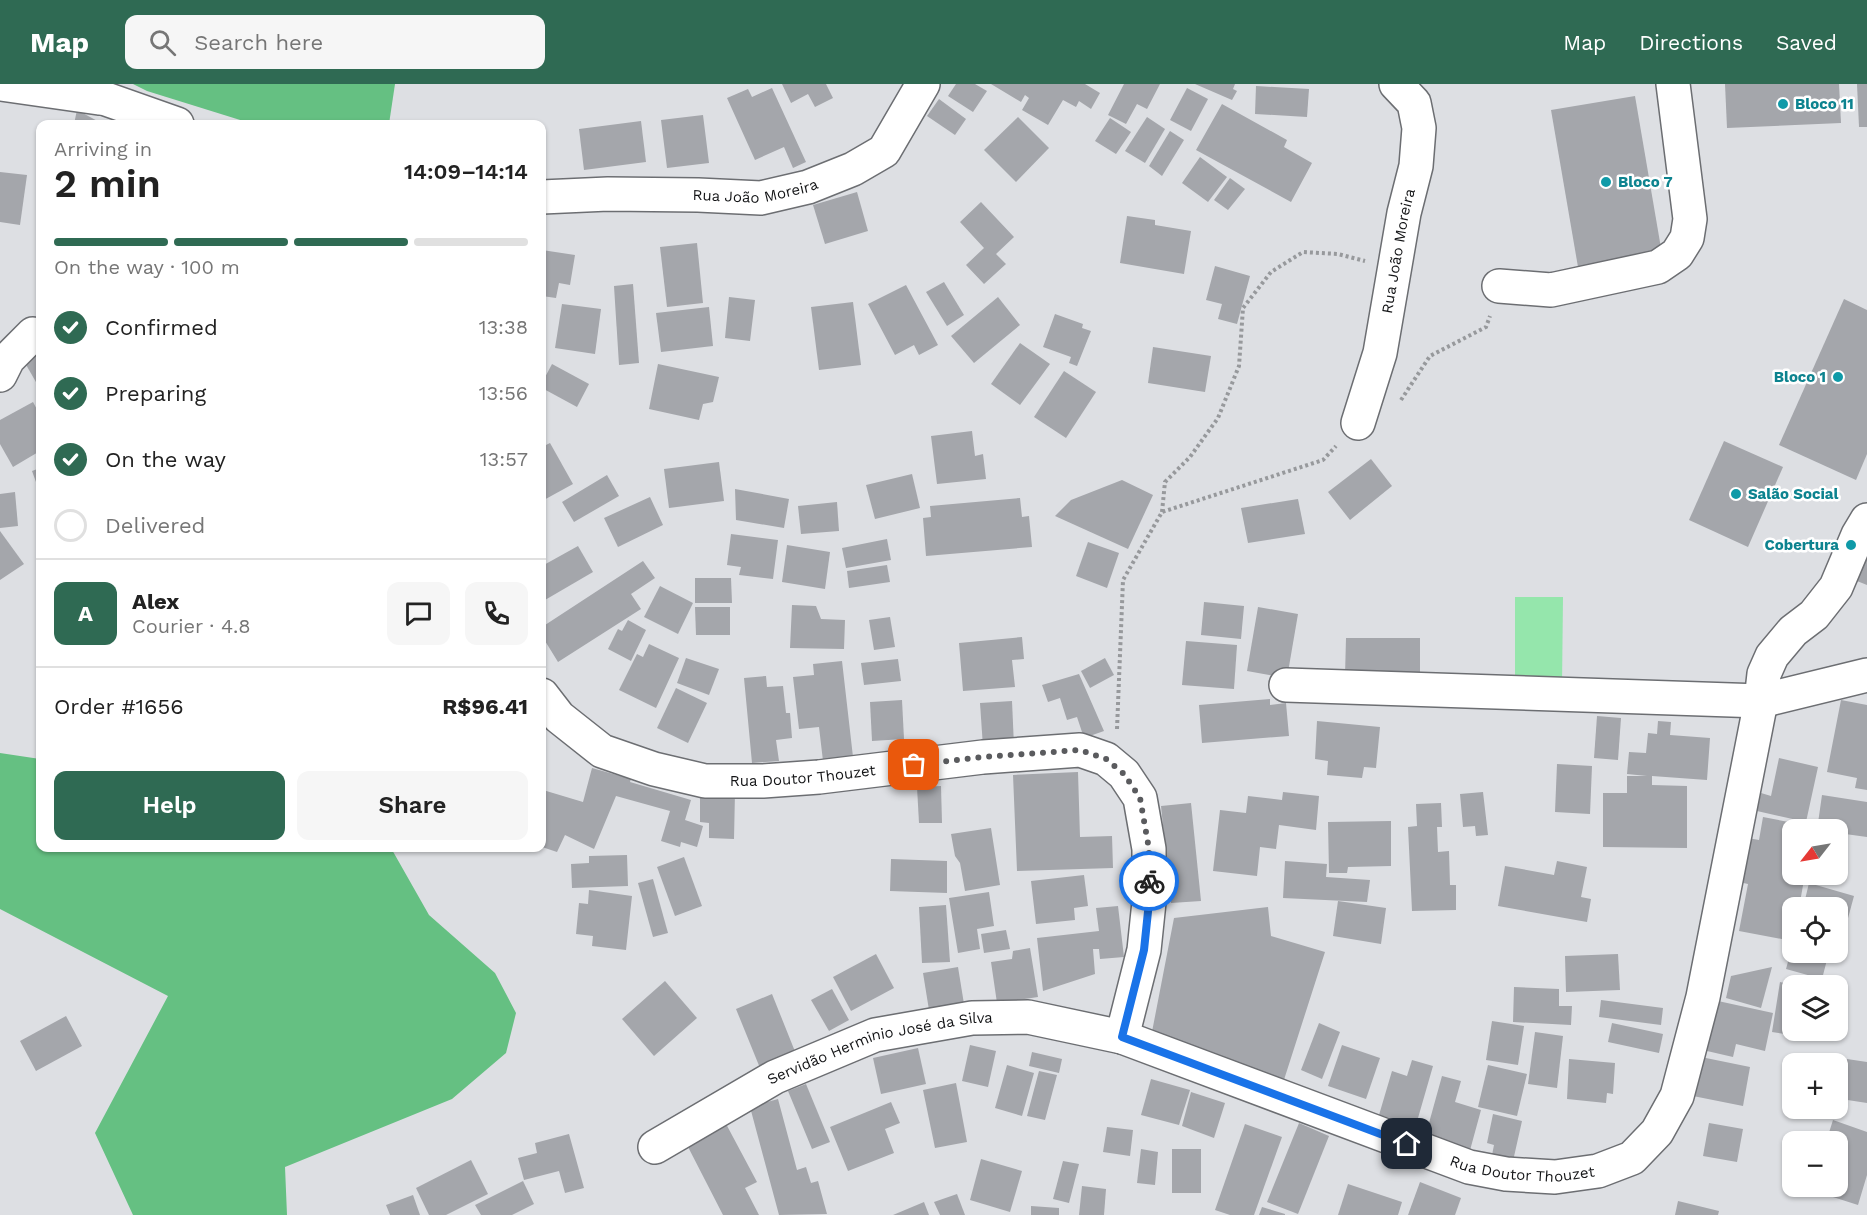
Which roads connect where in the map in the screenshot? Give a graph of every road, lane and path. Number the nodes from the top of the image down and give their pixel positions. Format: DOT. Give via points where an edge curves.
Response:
graph roads {
  1 [pos="2,84"];
  2 [pos="76,84"];
  3 [pos="923,84"];
  4 [pos="1396,84"];
  5 [pos="1673,84"];
  6 [pos="106,99"];
  7 [pos="166,120"];
  8 [pos="546,197"];
  9 [pos="1398,245"];
  10 [pos="1499,286"];
  11 [pos="36,334"];
  12 [pos="0,375"];
  13 [pos="1358,423"];
  14 [pos="1161,512"];
  15 [pos="1867,520"];
  16 [pos="1867,675"];
  17 [pos="1286,686"];
  18 [pos="546,700"];
  19 [pos="1761,701"];
  20 [pos="1113,765"];
  21 [pos="1122,1037"];
  22 [pos="655,1147"];
  1 -- 6 [label="street"];
  2 -- 6 [label="street"];
  3 -- 8 [label="street, Rua João Moreira" via="884,151 808,187 761,198 608,194"];
  4 -- 9 [label="street, Rua João Moreira" via="1414,103 1419,128 1416,166"];
  5 -- 10 [label="street" via="1690,219 1688,238 1677,254 1658,267 1551,290"];
  6 -- 7 [label="street"];
  9 -- 13 [label="street, Rua João Moreira" via="1380,353"];
  9 -- 14 [label="path" via="1366,261 1303,252 1271,272 1243,308 1239,366 1218,418 1190,457 1165,482"];
  10 -- 13 [label="path" via="1486,327 1430,356 1395,409"];
  11 -- 12 [label="street" via="8,359"];
  13 -- 14 [label="path" via="1323,460"];
  14 -- 20 [label="path" via="1123,580"];
  15 -- 19 [label="street, Rua Doutor Thouzet" via="1836,586 1814,615 1793,631 1772,656 1764,674"];
  16 -- 19 [label="street"];
  17 -- 19 [label="street"];
  18 -- 20 [label="street, Rua Doutor Thouzet" via="559,717 602,751 654,770 705,781 819,777 983,757 1080,750"];
  19 -- 21 [label="street, Rua Doutor Thouzet" via="1703,997 1677,1096 1657,1132 1632,1158 1598,1171 1555,1177 1468,1167"];
  20 -- 21 [label="street, Rua Doutor Thouzet" via="1140,798 1149,849 1144,950"];
  21 -- 22 [label="street, Servidão Herminio José da Silva" via="1028,1017 972,1018 874,1035 775,1077"];
}
